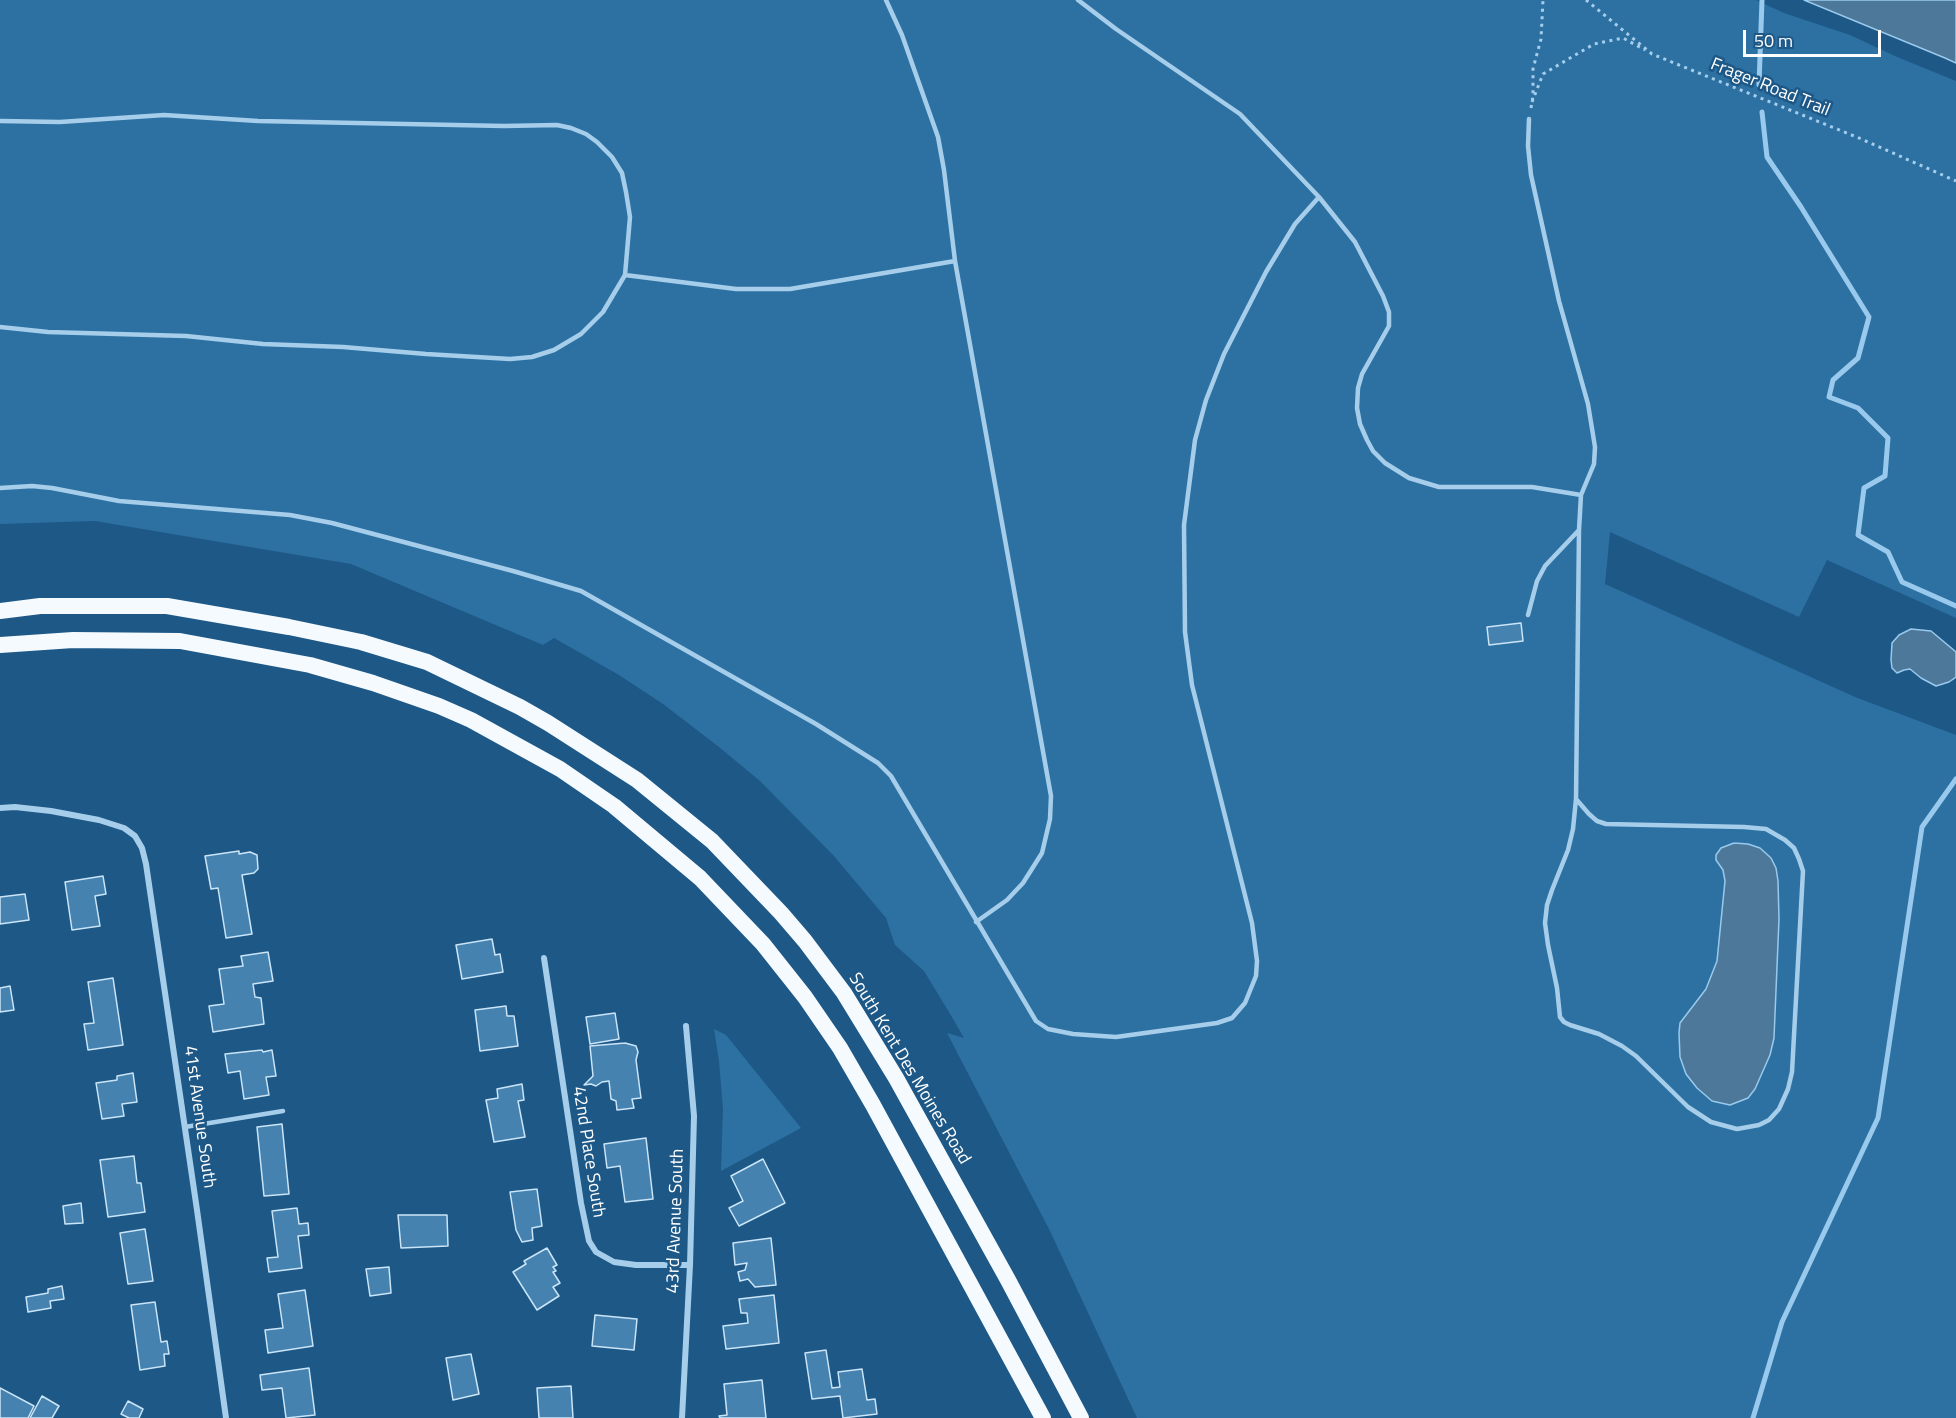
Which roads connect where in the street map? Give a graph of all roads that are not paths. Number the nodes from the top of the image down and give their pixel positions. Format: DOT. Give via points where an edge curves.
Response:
graph roads {
  1 [pos="886,0"];
  2 [pos="1078,0"];
  3 [pos="1528,119"];
  4 [pos="0,122"];
  5 [pos="1319,197"];
  6 [pos="955,261"];
  7 [pos="625,276"];
  8 [pos="0,327"];
  9 [pos="0,488"];
  10 [pos="1581,495"];
  11 [pos="1579,530"];
  12 [pos="0,611"];
  13 [pos="1528,615"];
  14 [pos="0,645"];
  15 [pos="1576,799"];
  16 [pos="0,808"];
  17 [pos="976,922"];
  18 [pos="544,958"];
  19 [pos="686,1026"];
  20 [pos="283,1111"];
  21 [pos="185,1127"];
  22 [pos="690,1265"];
  23 [pos="226,1418"];
  24 [pos="682,1418"];
  25 [pos="1043,1418"];
  26 [pos="1081,1418"];
  1 -- 6 [label="lane" via="938,137"];
  2 -- 5 [label="lane" via="1240,114"];
  3 -- 10 [label="lane" via="1531,175 1540,219 1592,424 1594,464"];
  4 -- 7 [label="lane" via="164,115 258,122 571,128 597,142 622,173 630,217"];
  5 -- 10 [label="lane" via="1355,242 1389,312 1389,326 1358,388 1360,424 1373,451 1396,471 1438,487 1532,488"];
  5 -- 17 [label="lane" via="1295,224 1224,354 1195,440 1184,525 1185,632 1192,685 1252,923 1257,961 1251,991 1240,1011 1217,1023 1116,1037 1048,1029 1036,1022"];
  6 -- 7 [label="lane" via="790,289 736,289"];
  6 -- 17 [label="lane" via="1051,796 1042,853 1007,900"];
  7 -- 8 [label="lane" via="603,312 581,334 554,350 532,357"];
  9 -- 17 [label="lane" via="32,486 138,503 291,515 581,591 878,763 891,776"];
  10 -- 11 [label="lane"];
  11 -- 13 [label="lane" via="1545,566"];
  11 -- 15 [label="lane"];
  12 -- 26 [label="highway, South Kent Des Moines Road" via="40,606 167,606 361,642 427,662 520,707 638,780 712,842 758,889 805,941 844,993 896,1078"];
  14 -- 25 [label="highway" via="73,640 180,641 310,664 471,720 560,769 614,806 700,878 805,997 873,1105"];
  15 -- 15 [label="lane" via="1597,821 1606,824 1766,829 1794,848 1803,871 1792,1072 1779,1109 1769,1120 1737,1129 1711,1122 1688,1107 1622,1046 1570,1025 1560,1017 1545,923 1547,905 1568,850"];
  16 -- 21 [label="street, 41st Avenue South" via="51,811 99,820 124,828 142,848"];
  18 -- 22 [label="street, 42nd Place South" via="589,1241 596,1252 614,1262"];
  19 -- 22 [label="street, 43rd Avenue South" via="694,1116"];
  20 -- 21 [label="lane"];
  21 -- 23 [label="street, 41st Avenue South"];
  22 -- 24 [label="street, 43rd Avenue South"];
}
